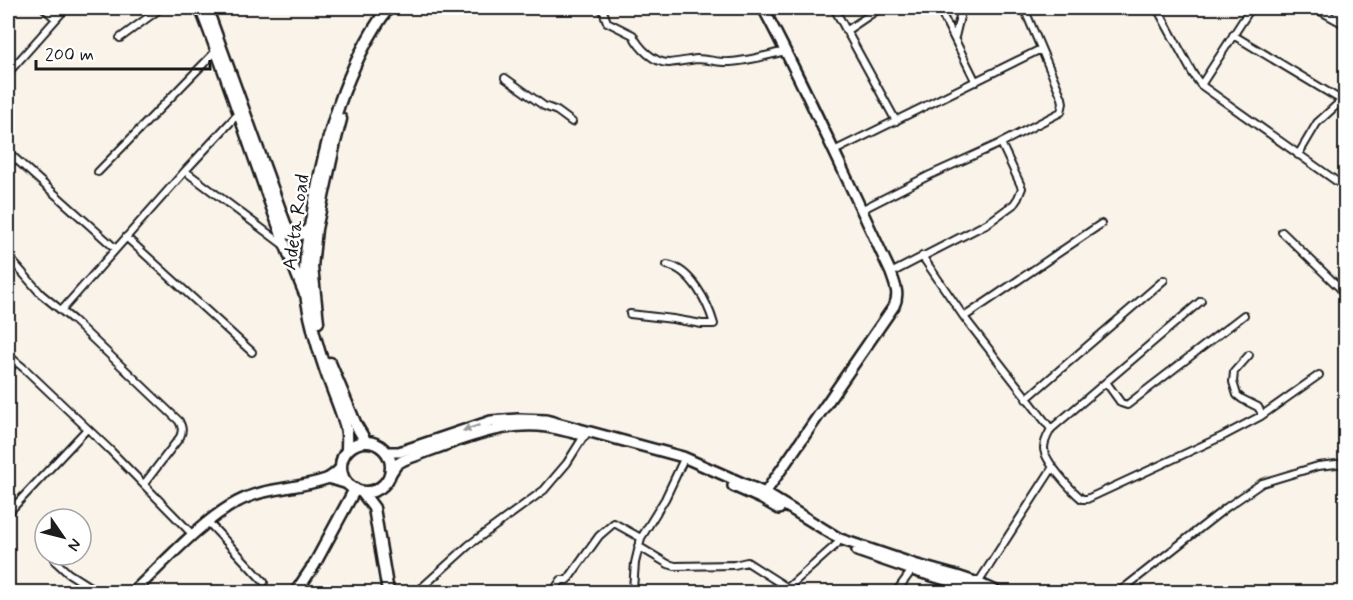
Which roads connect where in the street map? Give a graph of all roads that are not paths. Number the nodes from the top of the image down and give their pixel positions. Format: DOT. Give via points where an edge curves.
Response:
graph roads {
  1 [pos="44,8"];
  2 [pos="66,8"];
  3 [pos="161,8"];
  4 [pos="200,8"];
  5 [pos="207,8"];
  6 [pos="388,8"];
  7 [pos="397,8"];
  8 [pos="602,8"];
  9 [pos="763,8"];
  10 [pos="834,8"];
  11 [pos="880,8"];
  12 [pos="939,8"];
  13 [pos="962,8"];
  14 [pos="1024,8"];
  15 [pos="1165,8"];
  16 [pos="1251,8"];
  17 [pos="1315,8"];
  18 [pos="1340,8"];
  19 [pos="1157,9"];
  20 [pos="56,19"];
  21 [pos="1335,19"];
  22 [pos="1346,25"];
  23 [pos="846,31"];
  24 [pos="1233,35"];
  25 [pos="955,37"];
  26 [pos="120,38"];
  27 [pos="1041,49"];
  28 [pos="217,50"];
  29 [pos="786,51"];
  30 [pos="8,73"];
  31 [pos="505,78"];
  32 [pos="976,82"];
  33 [pos="1201,85"];
  34 [pos="347,94"];
  35 [pos="1343,102"];
  36 [pos="238,114"];
  37 [pos="896,121"];
  38 [pos="572,122"];
  39 [pos="1001,143"];
  40 [pos="834,151"];
  41 [pos="8,152"];
  42 [pos="1298,155"];
  43 [pos="185,171"];
  44 [pos="98,172"];
  45 [pos="1346,188"];
  46 [pos="861,210"];
  47 [pos="1101,224"];
  48 [pos="310,227"];
  49 [pos="1282,232"];
  50 [pos="126,237"];
  51 [pos="286,247"];
  52 [pos="116,249"];
  53 [pos="8,256"];
  54 [pos="922,256"];
  55 [pos="667,265"];
  56 [pos="891,273"];
  57 [pos="1164,280"];
  58 [pos="1346,294"];
  59 [pos="306,299"];
  60 [pos="1201,301"];
  61 [pos="62,310"];
  62 [pos="630,314"];
  63 [pos="1245,315"];
  64 [pos="964,317"];
  65 [pos="252,352"];
  66 [pos="8,355"];
  67 [pos="1249,355"];
  68 [pos="15,362"];
  69 [pos="8,370"];
  70 [pos="1319,375"];
  71 [pos="1106,382"];
  72 [pos="1026,399"];
  73 [pos="1260,416"];
  74 [pos="87,429"];
  75 [pos="571,429"];
  76 [pos="1051,429"];
  77 [pos="584,436"];
  78 [pos="366,441"];
  79 [pos="347,450"];
  80 [pos="387,452"];
  81 [pos="682,463"];
  82 [pos="1346,463"];
  83 [pos="1053,467"];
  84 [pos="341,468"];
  85 [pos="391,473"];
  86 [pos="328,478"];
  87 [pos="144,484"];
  88 [pos="355,488"];
  89 [pos="379,488"];
  90 [pos="765,493"];
  91 [pos="374,508"];
  92 [pos="8,513"];
  93 [pos="208,522"];
  94 [pos="193,535"];
  95 [pos="641,538"];
  96 [pos="837,544"];
  97 [pos="638,546"];
  98 [pos="895,561"];
  99 [pos="62,567"];
  100 [pos="912,570"];
  101 [pos="264,582"];
  102 [pos="955,582"];
  103 [pos="978,583"];
  104 [pos="788,591"];
  105 [pos="98,592"];
  106 [pos="133,592"];
  107 [pos="296,592"];
  108 [pos="388,592"];
  109 [pos="417,592"];
  110 [pos="552,592"];
  111 [pos="634,592"];
  112 [pos="896,592"];
  113 [pos="948,592"];
  114 [pos="984,592"];
  115 [pos="998,592"];
  116 [pos="1119,592"];
  1 -- 20 [label="street"];
  2 -- 20 [label="street"];
  3 -- 26 [label="street"];
  4 -- 28 [label="street"];
  5 -- 48 [label="street" via="289,233 296,237"];
  6 -- 34 [label="main road, Adeta Road" via="354,66"];
  7 -- 34 [label="main road, Adeta Road"];
  8 -- 29 [label="street" via="607,22 633,35 643,49 667,63 747,60"];
  9 -- 29 [label="street"];
  10 -- 23 [label="street"];
  11 -- 23 [label="street"];
  12 -- 25 [label="street"];
  13 -- 25 [label="street"];
  14 -- 27 [label="street"];
  15 -- 19 [label="street"];
  16 -- 24 [label="street"];
  17 -- 21 [label="street"];
  18 -- 21 [label="street"];
  19 -- 33 [label="street"];
  20 -- 30 [label="street"];
  21 -- 22 [label="street"];
  23 -- 37 [label="street"];
  24 -- 33 [label="street"];
  24 -- 35 [label="street"];
  25 -- 32 [label="street"];
  27 -- 32 [label="street"];
  27 -- 39 [label="street" via="1062,98 1062,108"];
  28 -- 36 [label="street"];
  28 -- 44 [label="street"];
  29 -- 40 [label="street"];
  31 -- 38 [label="street"];
  32 -- 37 [label="street"];
  33 -- 42 [label="street"];
  34 -- 48 [label="main road, Adeta Road" via="327,141"];
  34 -- 78 [label="main road, Adeta Road" via="316,229 312,267 319,331"];
  35 -- 42 [label="street" via="1317,123"];
  36 -- 43 [label="street"];
  36 -- 51 [label="street"];
  37 -- 40 [label="street"];
  39 -- 46 [label="street"];
  39 -- 54 [label="street" via="1022,188 1014,204 988,223"];
  40 -- 46 [label="street"];
  41 -- 52 [label="street"];
  42 -- 45 [label="street"];
  43 -- 50 [label="street"];
  43 -- 51 [label="street"];
  46 -- 56 [label="street"];
  47 -- 64 [label="street"];
  48 -- 59 [label="main road, Adeta Road"];
  49 -- 58 [label="street"];
  50 -- 52 [label="street"];
  50 -- 65 [label="street"];
  51 -- 59 [label="street"];
  52 -- 61 [label="street"];
  53 -- 61 [label="street" via="41,294"];
  54 -- 56 [label="street"];
  54 -- 64 [label="street"];
  55 -- 62 [label="street" via="691,281 710,310 714,324"];
  56 -- 90 [label="street" via="898,294 894,306"];
  57 -- 72 [label="street"];
  59 -- 79 [label="main road, Adeta Road" via="322,361 347,430"];
  60 -- 71 [label="street"];
  61 -- 87 [label="street" via="182,426 180,437"];
  63 -- 71 [label="street" via="1127,405 1121,403"];
  64 -- 72 [label="street"];
  66 -- 68 [label="street"];
  67 -- 73 [label="street" via="1234,372 1233,382 1237,395 1258,407"];
  68 -- 69 [label="street"];
  68 -- 74 [label="street"];
  70 -- 73 [label="street"];
  71 -- 76 [label="street"];
  72 -- 76 [label="street"];
  73 -- 83 [label="street" via="1087,499 1079,497"];
  74 -- 87 [label="street"];
  74 -- 92 [label="street"];
  75 -- 77 [label="street"];
  75 -- 80 [label="street, one-way" via="546,420 491,421 399,452"];
  75 -- 85 [label="street" via="494,429 404,460"];
  75 -- 90 [label="street" via="683,458"];
  76 -- 83 [label="street" via="1044,448"];
  77 -- 81 [label="street"];
  77 -- 109 [label="street" via="544,490 469,545"];
  78 -- 79 [label="main road"];
  78 -- 80 [label="main road"];
  79 -- 84 [label="main road"];
  80 -- 85 [label="main road"];
  81 -- 95 [label="street"];
  81 -- 96 [label="street" via="762,499"];
  82 -- 116 [label="street" via="1318,466 1262,483"];
  83 -- 103 [label="street"];
  84 -- 86 [label="street"];
  84 -- 88 [label="main road" via="343,477"];
  85 -- 89 [label="main road"];
  86 -- 88 [label="street"];
  86 -- 93 [label="street" via="238,501"];
  87 -- 94 [label="street"];
  88 -- 89 [label="main road" via="370,492"];
  88 -- 91 [label="main road"];
  88 -- 107 [label="main road"];
  89 -- 91 [label="main road"];
  90 -- 98 [label="street" via="840,539"];
  91 -- 108 [label="main road"];
  93 -- 94 [label="street"];
  93 -- 101 [label="street"];
  94 -- 106 [label="street"];
  95 -- 97 [label="street"];
  95 -- 110 [label="street" via="614,523 599,536 569,578 561,580"];
  96 -- 98 [label="street"];
  96 -- 104 [label="street"];
  97 -- 104 [label="street" via="675,566 734,566 747,562"];
  97 -- 111 [label="street"];
  98 -- 100 [label="street"];
  98 -- 103 [label="street"];
  99 -- 105 [label="street"];
  100 -- 102 [label="street"];
  100 -- 112 [label="street"];
  102 -- 113 [label="street"];
  102 -- 114 [label="street"];
  103 -- 115 [label="street"];
}
